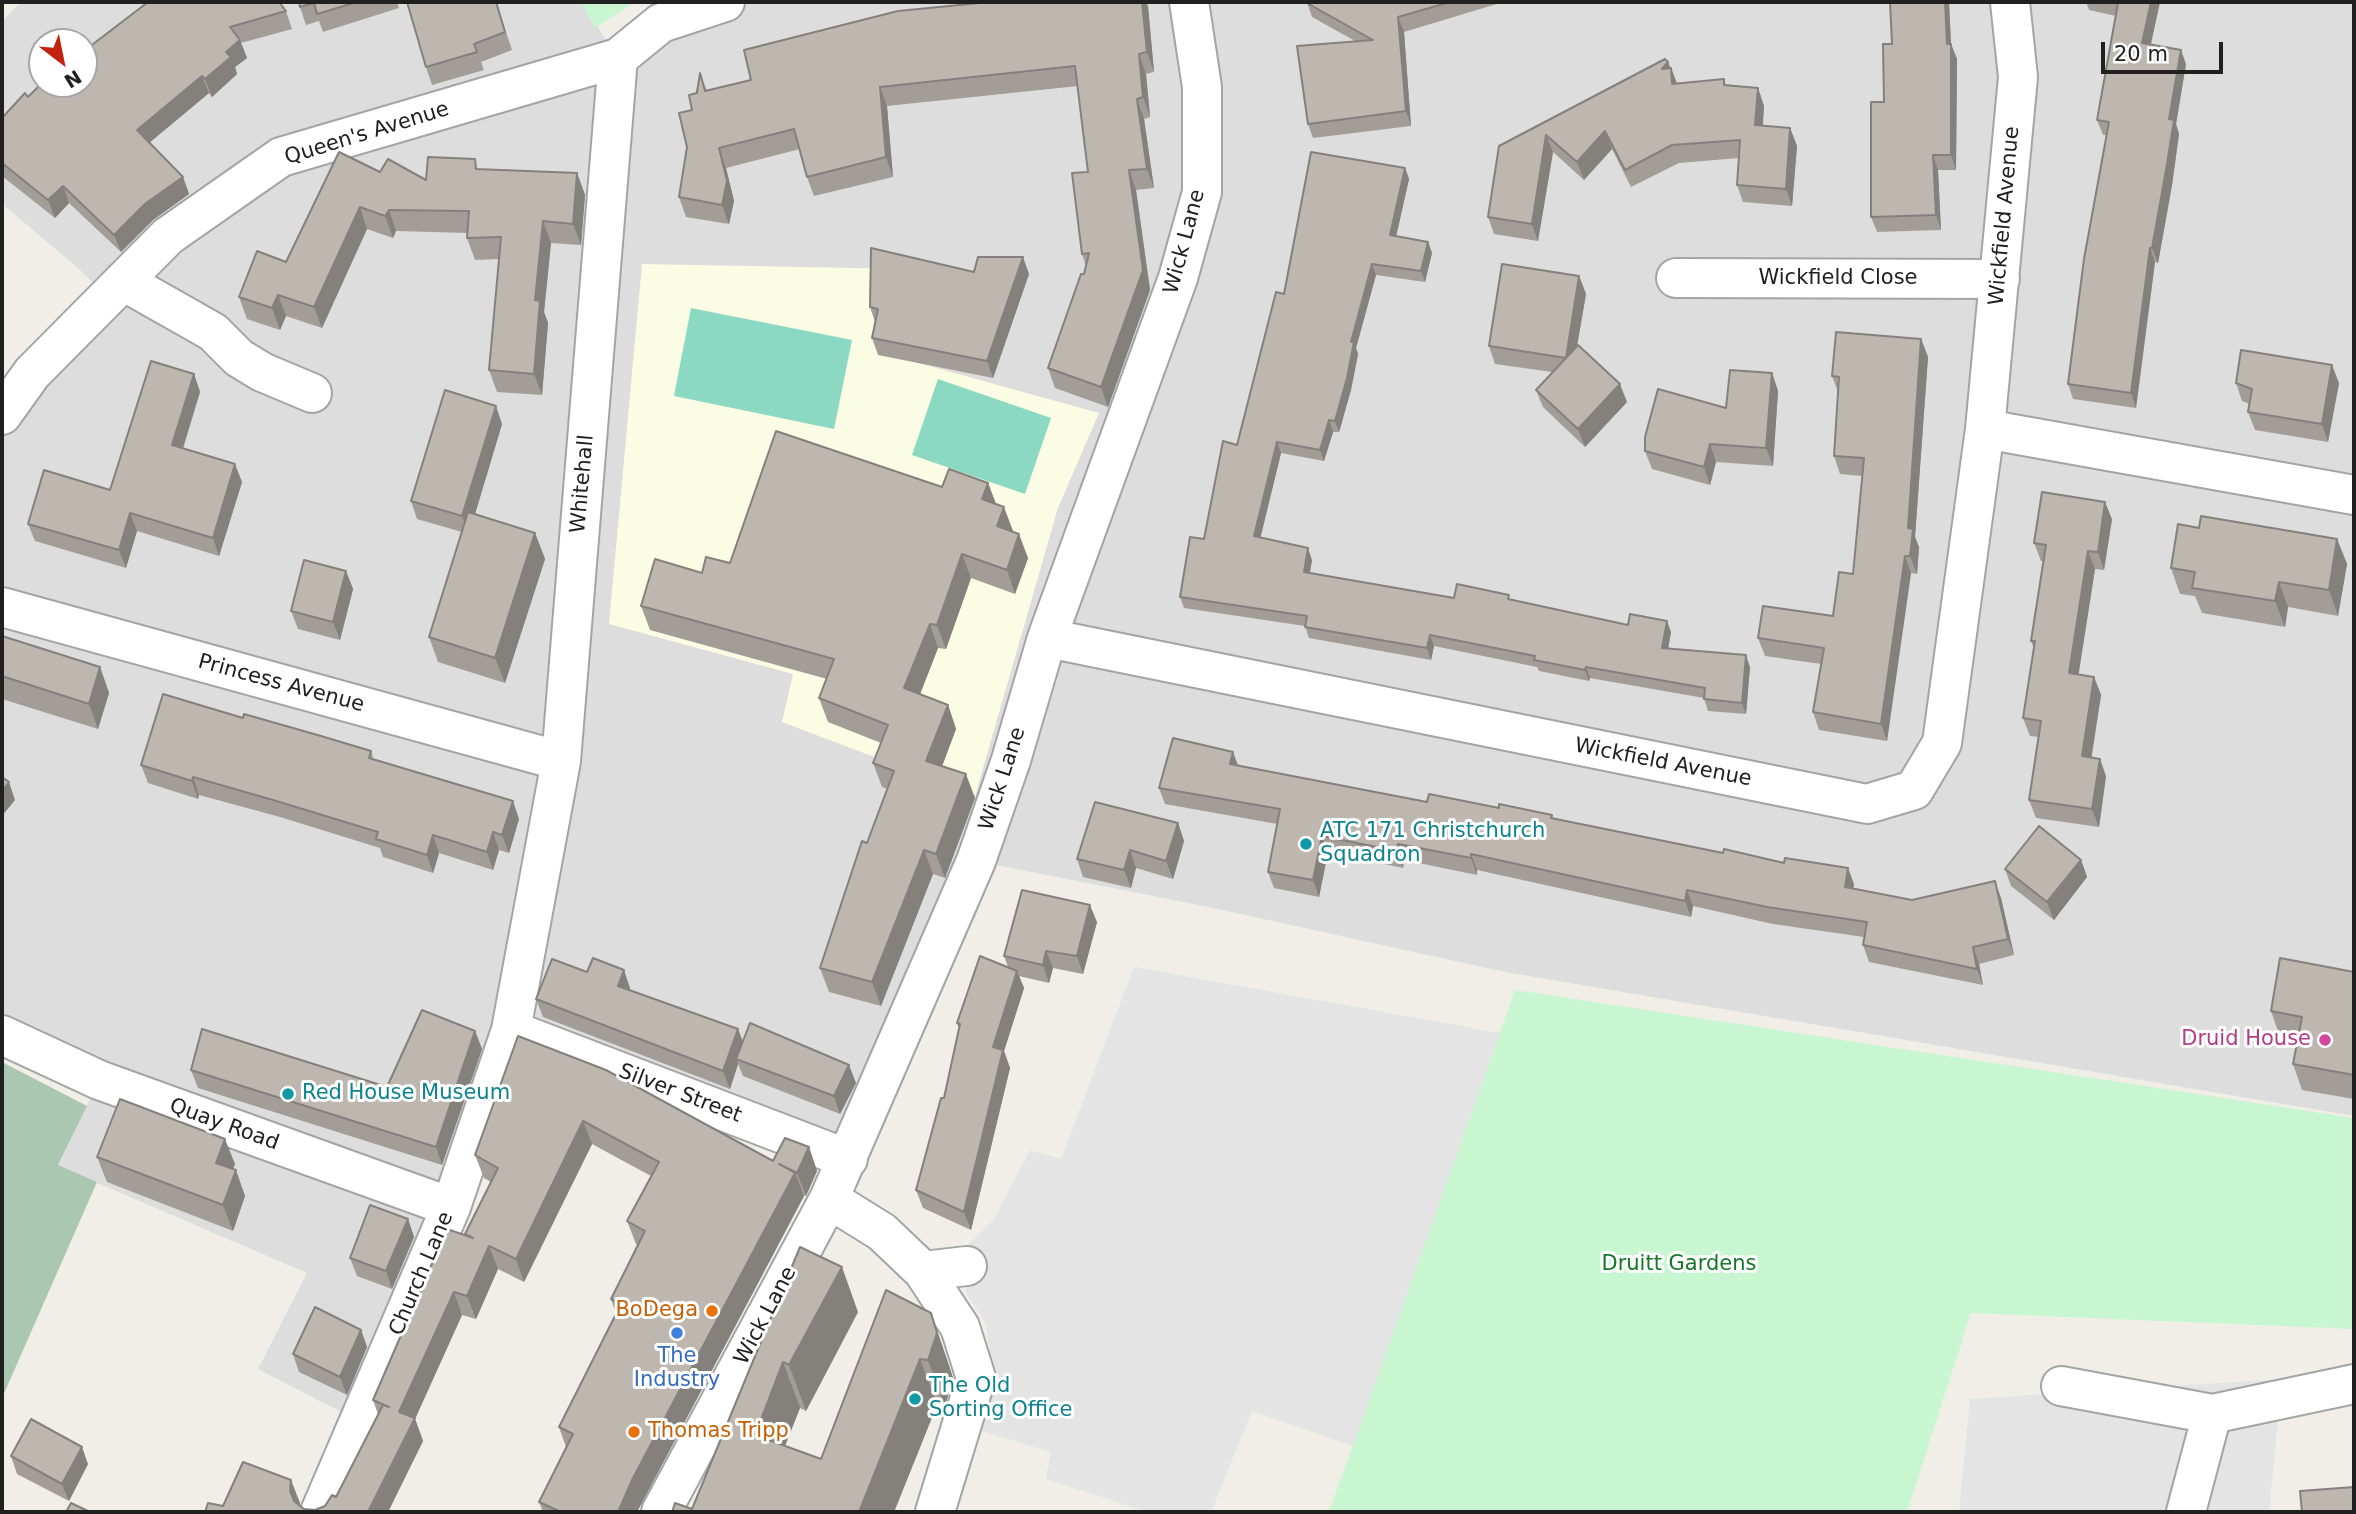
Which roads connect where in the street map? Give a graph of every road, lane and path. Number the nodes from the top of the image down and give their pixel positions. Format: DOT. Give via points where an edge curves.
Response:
graph roads {
  1 [pos="725,2"];
  2 [pos="1189,2"];
  3 [pos="2010,2"];
  4 [pos="618,58"];
  5 [pos="1676,278"];
  6 [pos="2000,279"];
  7 [pos="123,281"];
  8 [pos="312,393"];
  9 [pos="2,415"];
  10 [pos="1985,429"];
  11 [pos="2354,495"];
  12 [pos="2,607"];
  13 [pos="1047,638"];
  14 [pos="561,761"];
  15 [pos="511,1030"];
  16 [pos="2,1035"];
  17 [pos="848,1159"];
  18 [pos="829,1199"];
  19 [pos="451,1206"];
  20 [pos="967,1266"];
  21 [pos="923,1271"];
  22 [pos="2354,1384"];
  23 [pos="2061,1386"];
  24 [pos="2212,1414"];
  25 [pos="320,1512"];
  26 [pos="661,1512"];
  27 [pos="935,1512"];
  28 [pos="2186,1512"];
  1 -- 4 [label="street" via="661,23"];
  2 -- 13 [label="street, Wick Lane" via="1202,87 1202,192 1178,278"];
  3 -- 6 [label="street, Wickfield Avenue" via="2018,77"];
  4 -- 7 [label="street, Queen's Avenue" via="281,157 168,236"];
  4 -- 14 [label="street, Whitehall"];
  5 -- 6 [label="street, Wickfield Close"];
  6 -- 10 [label="street, Wickfield Avenue"];
  7 -- 8 [label="street" via="213,332 239,358 262,372"];
  7 -- 9 [label="street, Queen's Avenue" via="32,373"];
  10 -- 11 [label="street"];
  10 -- 13 [label="street, Wickfield Avenue" via="1942,743 1914,790 1867,804"];
  12 -- 14 [label="street, Princess Avenue"];
  13 -- 17 [label="street, Wick Lane" via="976,861"];
  14 -- 15 [label="street, Whitehall"];
  15 -- 17 [label="street, Silver Street"];
  15 -- 19 [label="street, Church Lane"];
  16 -- 19 [label="street, Quay Road" via="99,1080"];
  17 -- 18 [label="street, Wick Lane"];
  18 -- 21 [label="street" via="882,1232"];
  18 -- 26 [label="street, Wick Lane"];
  19 -- 25 [label="street, Church Lane"];
  20 -- 21 [label="street"];
  21 -- 27 [label="street" via="960,1327 976,1378"];
  22 -- 24 [label="street"];
  23 -- 24 [label="street"];
  24 -- 28 [label="street"];
}
